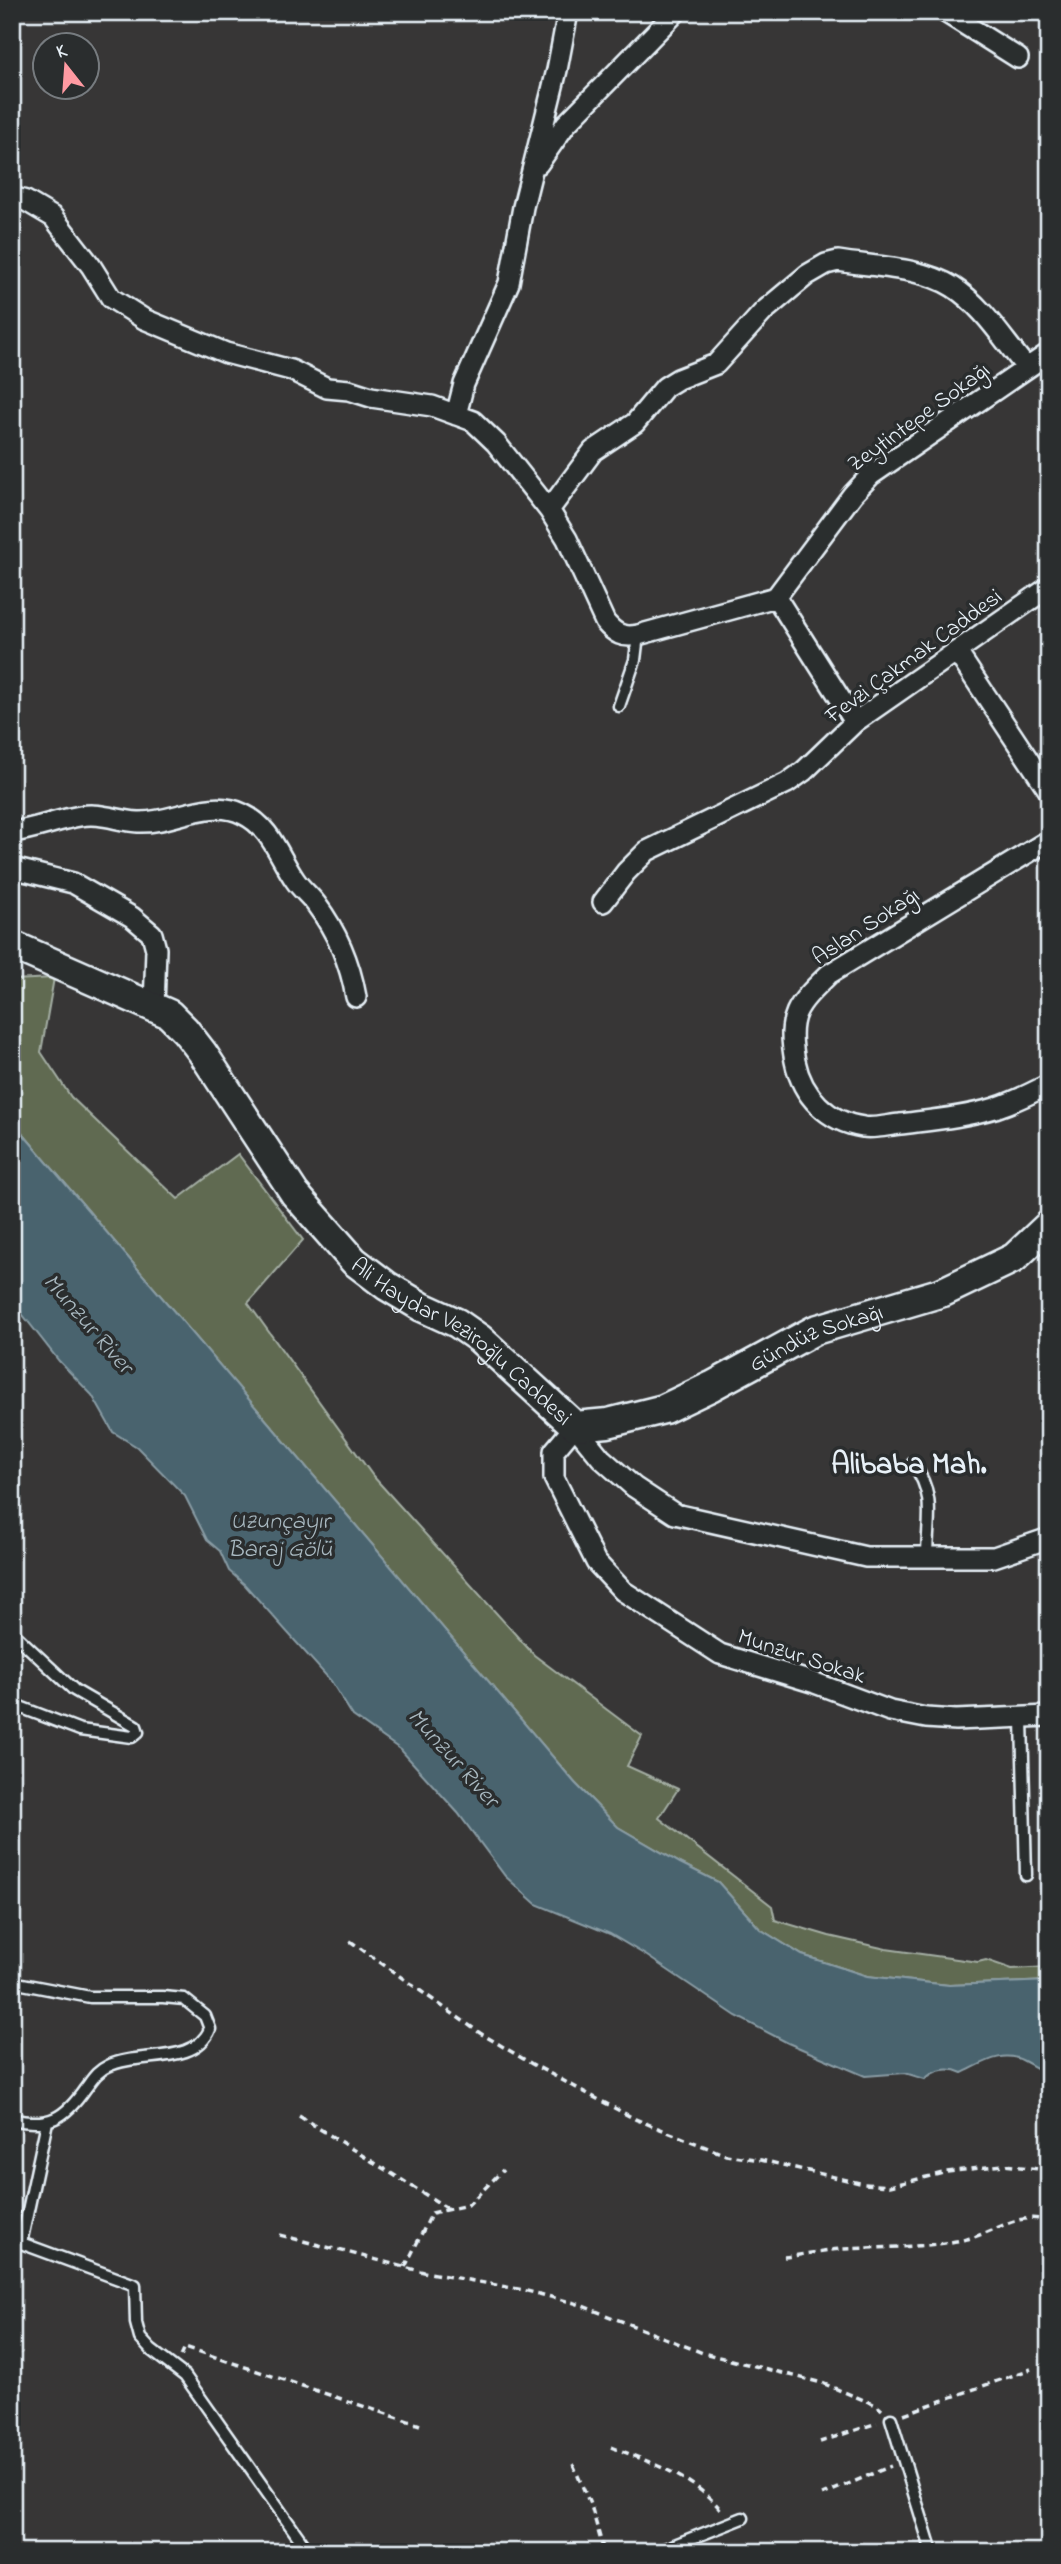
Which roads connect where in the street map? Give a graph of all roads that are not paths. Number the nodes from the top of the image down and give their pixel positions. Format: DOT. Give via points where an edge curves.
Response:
graph roads {
  1 [pos="568,12"];
  2 [pos="676,12"];
  3 [pos="945,12"];
  4 [pos="1018,58"];
  5 [pos="532,173"];
  6 [pos="12,197"];
  7 [pos="1049,352"];
  8 [pos="1026,367"];
  9 [pos="456,415"];
  10 [pos="549,509"];
  11 [pos="1049,587"];
  12 [pos="776,597"];
  13 [pos="638,635"];
  14 [pos="957,652"];
  15 [pos="619,706"];
  16 [pos="855,722"];
  17 [pos="1049,791"];
  18 [pos="12,832"];
  19 [pos="1049,840"];
  20 [pos="12,868"];
  21 [pos="604,902"];
  22 [pos="12,945"];
  23 [pos="356,997"];
  24 [pos="154,1007"];
  25 [pos="1049,1084"];
  26 [pos="1049,1225"];
  27 [pos="575,1426"];
  28 [pos="913,1463"];
  29 [pos="1049,1538"];
  30 [pos="927,1558"];
  31 [pos="12,1632"];
  32 [pos="12,1704"];
  33 [pos="1049,1716"];
  34 [pos="1022,1718"];
  35 [pos="1026,1875"];
  36 [pos="12,1982"];
  37 [pos="12,2119"];
  38 [pos="47,2122"];
  39 [pos="891,2419"];
  40 [pos="743,2518"];
  41 [pos="309,2552"];
  42 [pos="656,2552"];
  43 [pos="932,2552"];
  1 -- 5 [label="street"];
  2 -- 5 [label="street" via="566,124"];
  3 -- 4 [label="street"];
  5 -- 9 [label="street" via="509,283 464,384"];
  6 -- 9 [label="street" via="52,217 111,298 144,319 226,353 272,363 327,388 432,406"];
  7 -- 8 [label="street, Zeytintepe Sokağı"];
  8 -- 10 [label="street" via="952,286 915,272 838,261 826,264 764,311 716,364 666,387 635,424 593,451"];
  8 -- 12 [label="street, Zeytintepe Sokağı" via="871,475"];
  9 -- 10 [label="street" via="473,421 496,443"];
  10 -- 13 [label="street" via="605,622 626,638"];
  11 -- 14 [label="street, Fevzi Çakmak Caddesi"];
  12 -- 13 [label="street"];
  12 -- 16 [label="street"];
  13 -- 15 [label="lane" via="635,660"];
  14 -- 16 [label="street, Fevzi Çakmak Caddesi"];
  14 -- 17 [label="street"];
  16 -- 21 [label="street, Fevzi Çakmak Caddesi" via="787,783 647,850"];
  18 -- 23 [label="street" via="90,815 138,822 208,809 243,814 272,840 294,879 332,928 345,954"];
  19 -- 25 [label="street, Aslan Sokağı" via="829,974 792,1018 790,1039 797,1071 811,1099 835,1119 865,1128 994,1108"];
  20 -- 24 [label="street" via="74,883 152,934 156,949"];
  22 -- 24 [label="main road, Ali Haydar Veziroğlu Caddesi"];
  24 -- 27 [label="main road, Ali Haydar Veziroğlu Caddesi" via="185,1030 295,1194 354,1261 387,1286 481,1339"];
  26 -- 27 [label="main road, Gündüz Sokağı" via="1014,1258 943,1292 815,1330 664,1409"];
  27 -- 30 [label="street, Ali Haydar Veziroğlu Caddesi" via="601,1458 675,1514 866,1558"];
  27 -- 34 [label="street, Munzur Sokak" via="554,1451 554,1478 596,1562 623,1591 720,1654 815,1682 890,1711 926,1718"];
  28 -- 30 [label="lane" via="927,1485 929,1498"];
  29 -- 30 [label="street, Ali Haydar Veziroğlu Caddesi" via="994,1557"];
  31 -- 32 [label="lane" via="74,1690 136,1726 138,1732 132,1737 80,1730"];
  33 -- 34 [label="street, Munzur Sokak"];
  34 -- 35 [label="lane"];
  36 -- 38 [label="lane" via="90,1997 184,2000 205,2016 210,2029 206,2039 181,2052 108,2066 96,2074 63,2116"];
  37 -- 38 [label="lane"];
  38 -- 41 [label="lane" via="21,2243 135,2285 141,2338 185,2376"];
  39 -- 43 [label="lane"];
  40 -- 42 [label="lane"];
}
